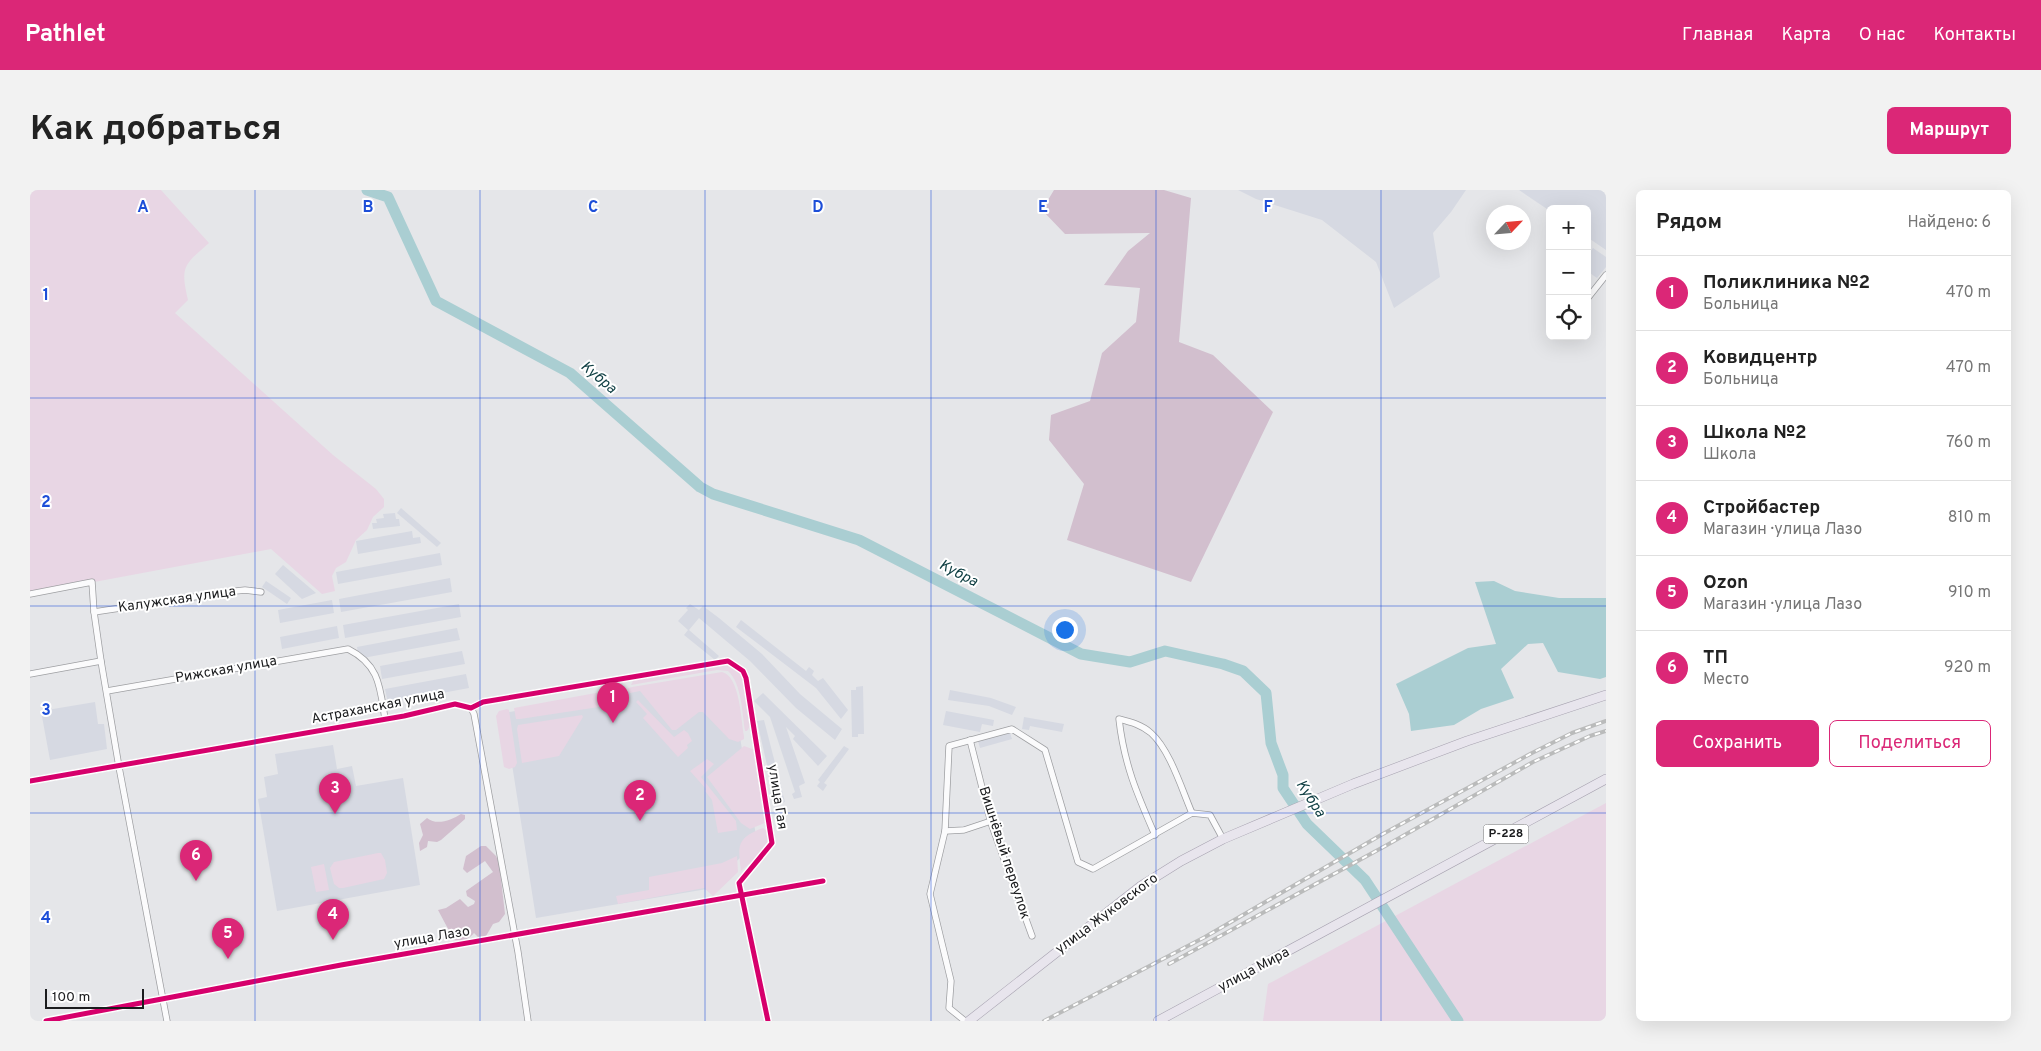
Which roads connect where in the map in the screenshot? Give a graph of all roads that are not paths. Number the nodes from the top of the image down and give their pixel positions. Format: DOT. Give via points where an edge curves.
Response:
graph roads {
  1 [pos="1606,275"];
  2 [pos="1590,295"];
  3 [pos="261,592"];
  4 [pos="30,594"];
  5 [pos="94,612"];
  6 [pos="101,661"];
  7 [pos="728,661"];
  8 [pos="30,674"];
  9 [pos="107,691"];
  10 [pos="1606,695"];
  11 [pos="471,708"];
  12 [pos="385,719"];
  13 [pos="970,740"];
  14 [pos="119,767"];
  15 [pos="1606,779"];
  16 [pos="30,781"];
  17 [pos="1192,813"];
  18 [pos="991,821"];
  19 [pos="945,831"];
  20 [pos="1154,835"];
  21 [pos="1223,839"];
  22 [pos="823,881"];
  23 [pos="743,895"];
  24 [pos="515,936"];
  25 [pos="1032,936"];
  26 [pos="163,999"];
  27 [pos="46,1021"];
  28 [pos="167,1021"];
  29 [pos="528,1021"];
  30 [pos="768,1021"];
  31 [pos="965,1021"];
  32 [pos="969,1021"];
  33 [pos="1158,1021"];
  1 -- 2 [label="street"];
  3 -- 5 [label="street, Калужская улица" via="227,592"];
  4 -- 5 [label="street" via="92,582"];
  5 -- 6 [label="street"];
  6 -- 8 [label="street"];
  6 -- 9 [label="street"];
  7 -- 11 [label="street, Астраханская улица" via="483,702"];
  7 -- 23 [label="street, улица Гая" via="746,678 772,843 739,883"];
  9 -- 12 [label="street, Рижская улица" via="345,648 376,673"];
  9 -- 14 [label="street"];
  10 -- 21 [label="main road, улица Жуковского" via="1503,728 1353,784"];
  11 -- 12 [label="street, Астраханская улица" via="455,704"];
  11 -- 24 [label="street"];
  12 -- 14 [label="street, Астраханская улица"];
  13 -- 18 [label="street, Вишнёвый переулок"];
  13 -- 19 [label="street" via="949,746"];
  13 -- 20 [label="street" via="1012,729 1046,750 1078,862 1093,869"];
  14 -- 16 [label="street, Астраханская улица"];
  14 -- 26 [label="street"];
  15 -- 33 [label="main road, улица Мира / Р-228"];
  17 -- 20 [label="street"];
  17 -- 20 [label="street" via="1165,752 1152,734 1140,725 1119,719 1123,749 1134,787"];
  17 -- 21 [label="street" via="1210,815"];
  18 -- 19 [label="street" via="964,830"];
  18 -- 25 [label="street, Вишнёвый переулок"];
  19 -- 31 [label="street" via="930,894 951,982 949,1008"];
  21 -- 32 [label="main road, улица Жуковского" via="1141,886"];
  22 -- 23 [label="street, улица Лазо"];
  23 -- 24 [label="street, улица Лазо"];
  23 -- 30 [label="street, улица Гая"];
  24 -- 26 [label="street, улица Лазо"];
  24 -- 29 [label="street"];
  26 -- 27 [label="street, улица Лазо"];
  26 -- 28 [label="street"];
}
